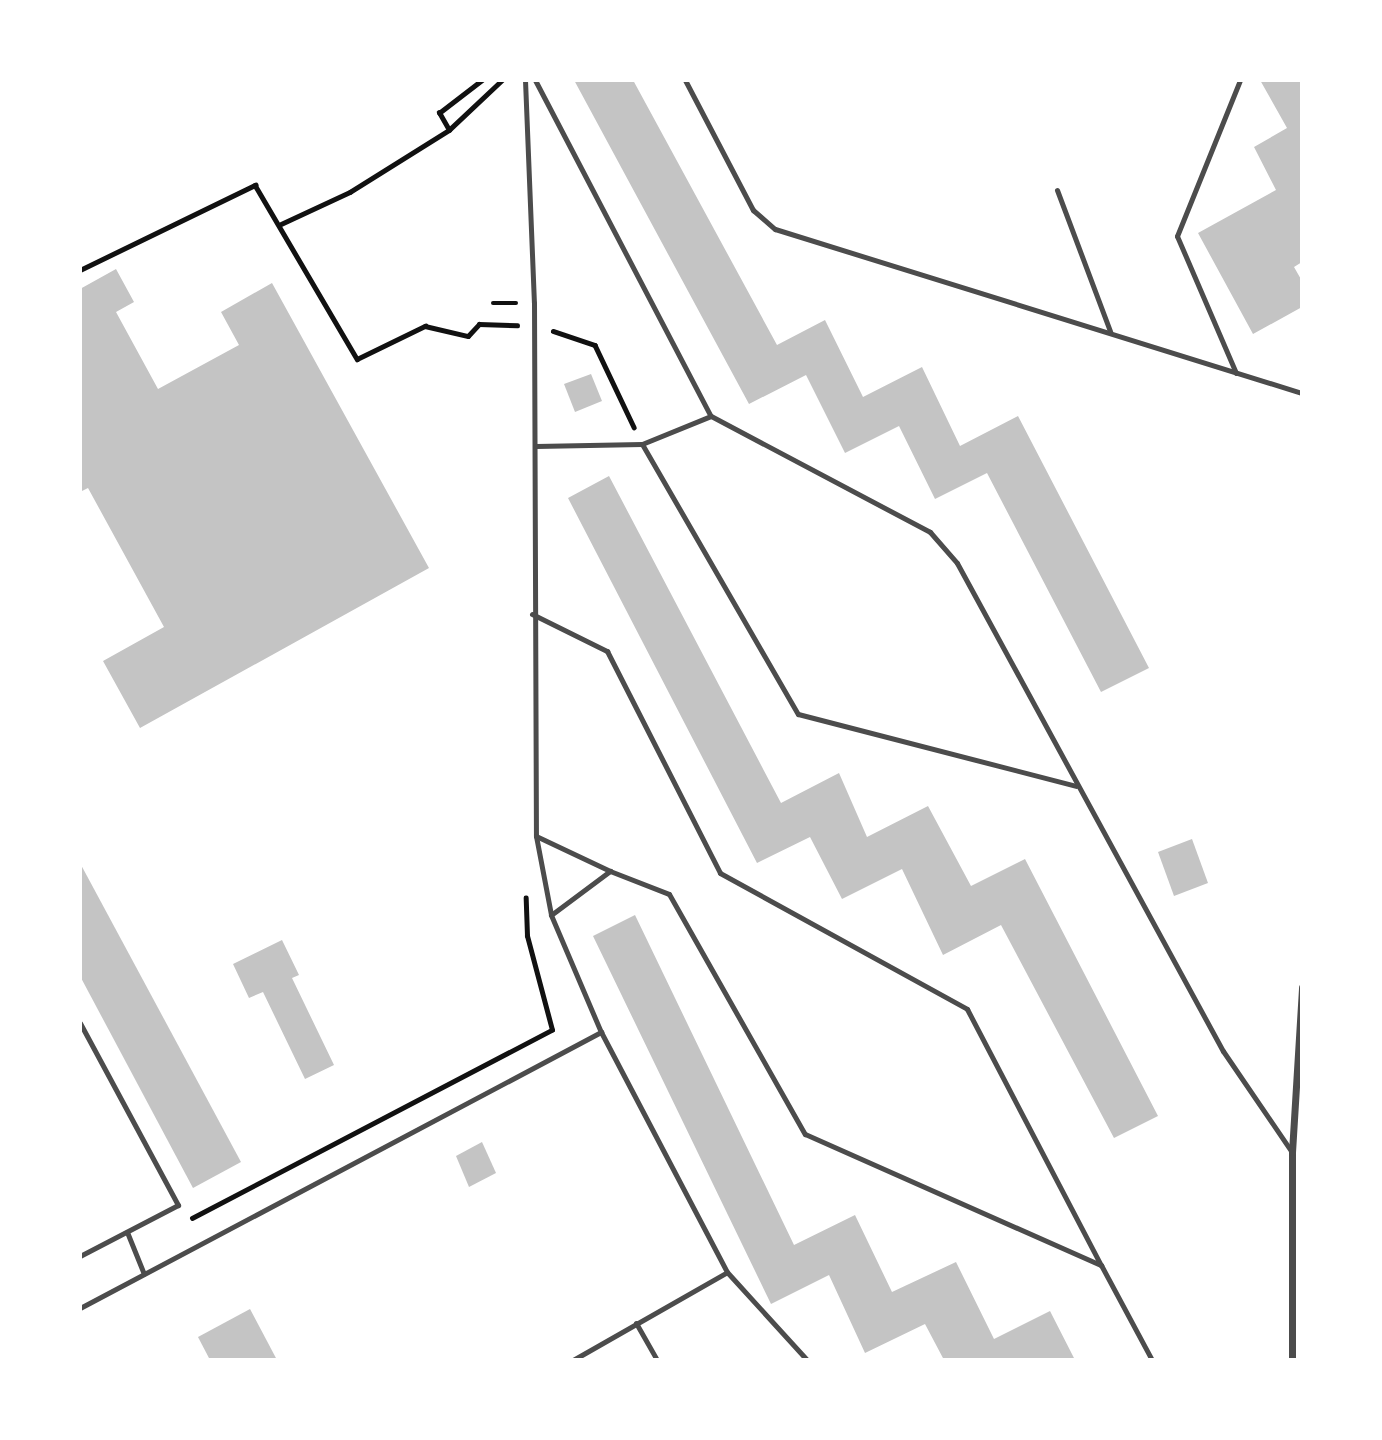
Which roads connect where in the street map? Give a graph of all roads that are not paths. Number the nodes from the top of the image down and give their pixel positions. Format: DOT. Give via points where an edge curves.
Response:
graph roads {
  1 [pos="525,80"];
  2 [pos="535,80"];
  3 [pos="685,80"];
  4 [pos="1240,80"];
  5 [pos="1057,190"];
  6 [pos="1110,332"];
  7 [pos="1236,373"];
  8 [pos="1301,393"];
  9 [pos="711,416"];
  10 [pos="642,444"];
  11 [pos="536,446"];
  12 [pos="532,614"];
  13 [pos="1076,786"];
  14 [pos="536,836"];
  15 [pos="610,871"];
  16 [pos="551,915"];
  17 [pos="1301,987"];
  18 [pos="80,1023"];
  19 [pos="601,1032"];
  20 [pos="1292,1152"];
  21 [pos="127,1232"];
  22 [pos="80,1256"];
  23 [pos="1101,1265"];
  24 [pos="727,1272"];
  25 [pos="144,1274"];
  26 [pos="80,1308"];
  27 [pos="636,1324"];
  28 [pos="573,1360"];
  29 [pos="657,1360"];
  30 [pos="807,1360"];
  31 [pos="1152,1360"];
  32 [pos="1292,1360"];
  1 -- 11 [label="lane"];
  2 -- 9 [label="lane"];
  3 -- 6 [label="lane" via="752,210 775,229"];
  4 -- 7 [label="lane" via="1177,236"];
  5 -- 6 [label="lane"];
  6 -- 7 [label="lane"];
  7 -- 8 [label="lane"];
  9 -- 10 [label="lane"];
  9 -- 13 [label="lane" via="930,532 957,563"];
  10 -- 11 [label="lane"];
  10 -- 13 [label="lane" via="799,714"];
  11 -- 12 [label="lane"];
  12 -- 14 [label="lane"];
  12 -- 23 [label="lane" via="607,651 720,873 967,1009"];
  13 -- 20 [label="lane" via="1223,1051"];
  14 -- 15 [label="lane"];
  14 -- 16 [label="lane"];
  15 -- 16 [label="lane"];
  15 -- 23 [label="lane" via="669,894 805,1134"];
  16 -- 19 [label="lane"];
  17 -- 20 [label="street"];
  18 -- 21 [label="lane" via="178,1205"];
  19 -- 24 [label="lane"];
  19 -- 25 [label="lane"];
  20 -- 32 [label="street"];
  21 -- 22 [label="lane"];
  21 -- 25 [label="lane"];
  23 -- 31 [label="lane"];
  24 -- 27 [label="lane"];
  24 -- 30 [label="lane"];
  25 -- 26 [label="lane"];
  27 -- 28 [label="lane"];
  27 -- 29 [label="lane"];
}
